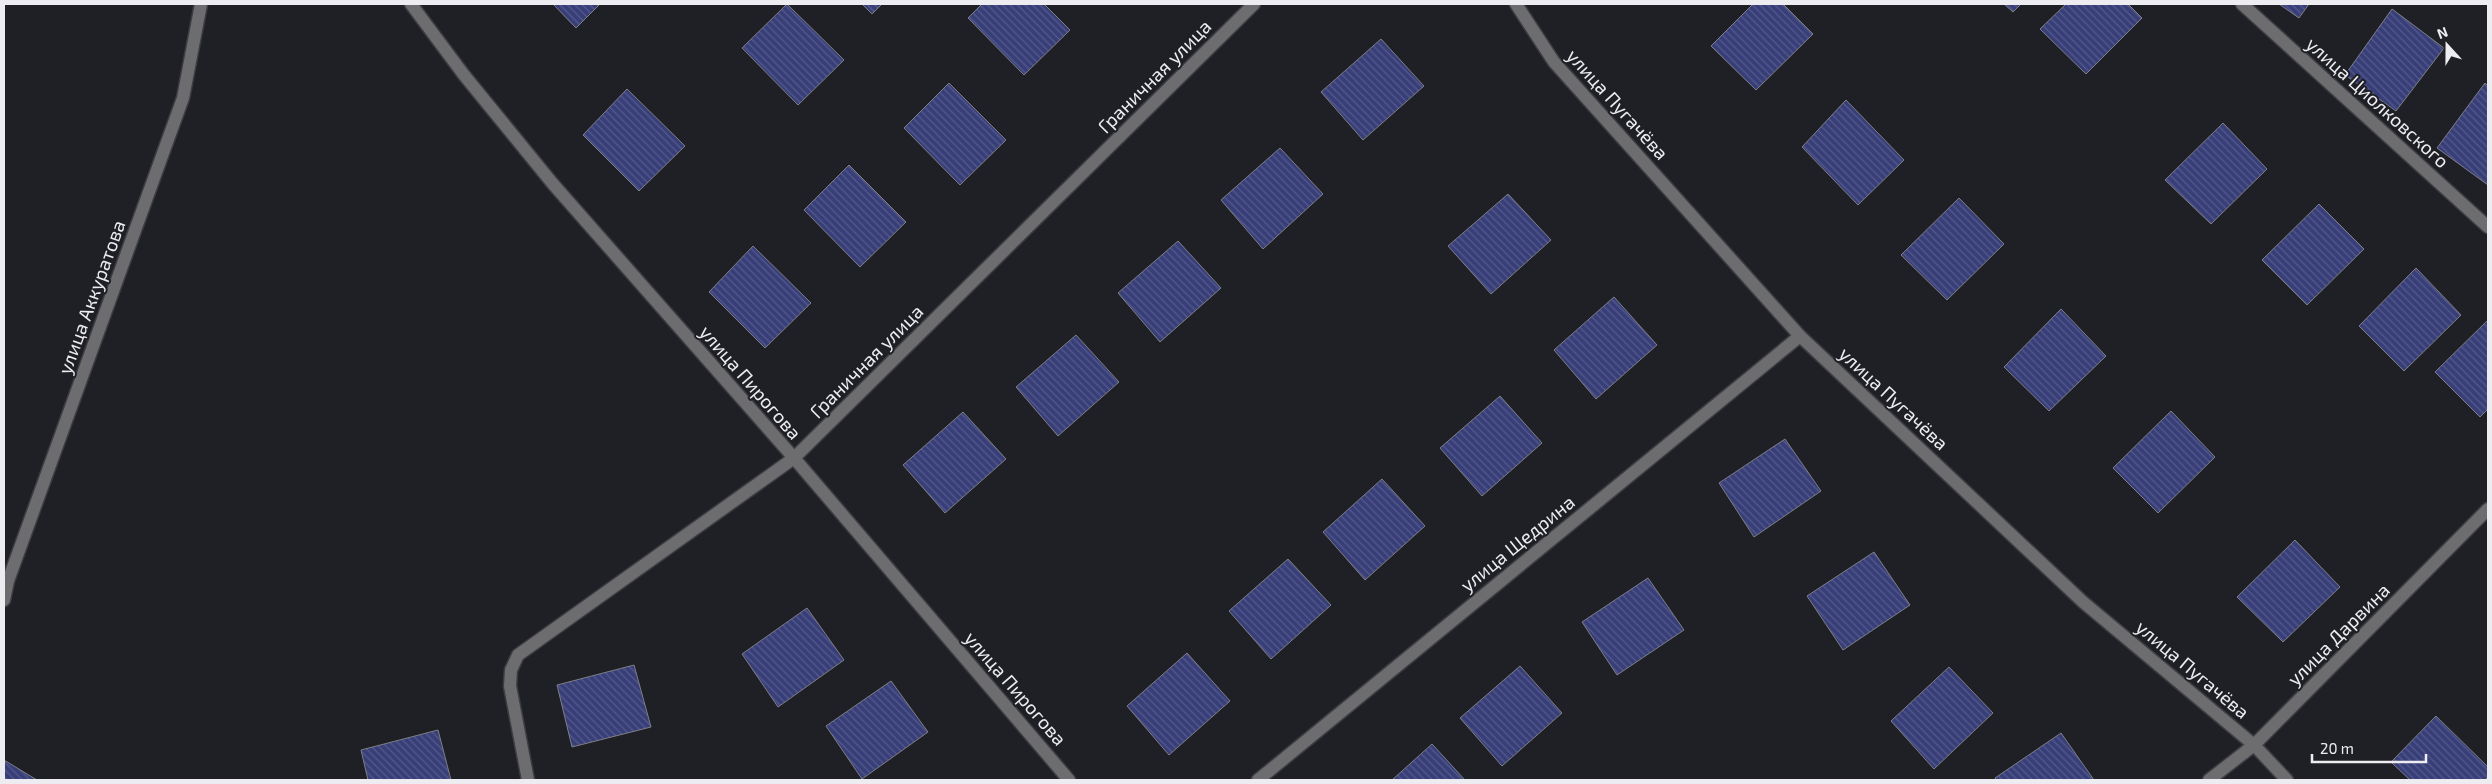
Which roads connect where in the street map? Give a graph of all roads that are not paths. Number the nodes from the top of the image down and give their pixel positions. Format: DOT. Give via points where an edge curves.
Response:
graph roads {
  1 [pos="201,4"];
  2 [pos="410,4"];
  3 [pos="1254,4"];
  4 [pos="1516,4"];
  5 [pos="2242,4"];
  6 [pos="2488,227"];
  7 [pos="1800,336"];
  8 [pos="794,458"];
  9 [pos="2488,509"];
  10 [pos="6,580"];
  11 [pos="4,600"];
  12 [pos="2254,745"];
  13 [pos="528,780"];
  14 [pos="1068,780"];
  15 [pos="1258,780"];
  16 [pos="2209,780"];
  17 [pos="2287,780"];
  1 -- 10 [label="street, улица Аккуратова" via="183,98"];
  2 -- 8 [label="street, улица Пирогова" via="553,184"];
  3 -- 8 [label="street, Граничная улица"];
  4 -- 7 [label="street, улица Пугачёва" via="1554,62"];
  5 -- 6 [label="street, улица Циолковского"];
  7 -- 12 [label="street, улица Пугачёва" via="2083,602"];
  7 -- 15 [label="street, улица Щедрина"];
  8 -- 13 [label="street, Граничная улица" via="518,655 511,670 510,686"];
  8 -- 14 [label="street, улица Пирогова"];
  9 -- 12 [label="street, улица Дарвина"];
  10 -- 11 [label="street, улица Аккуратова"];
  12 -- 16 [label="street, улица Дарвина"];
  12 -- 17 [label="street, улица Пугачёва"];
}
